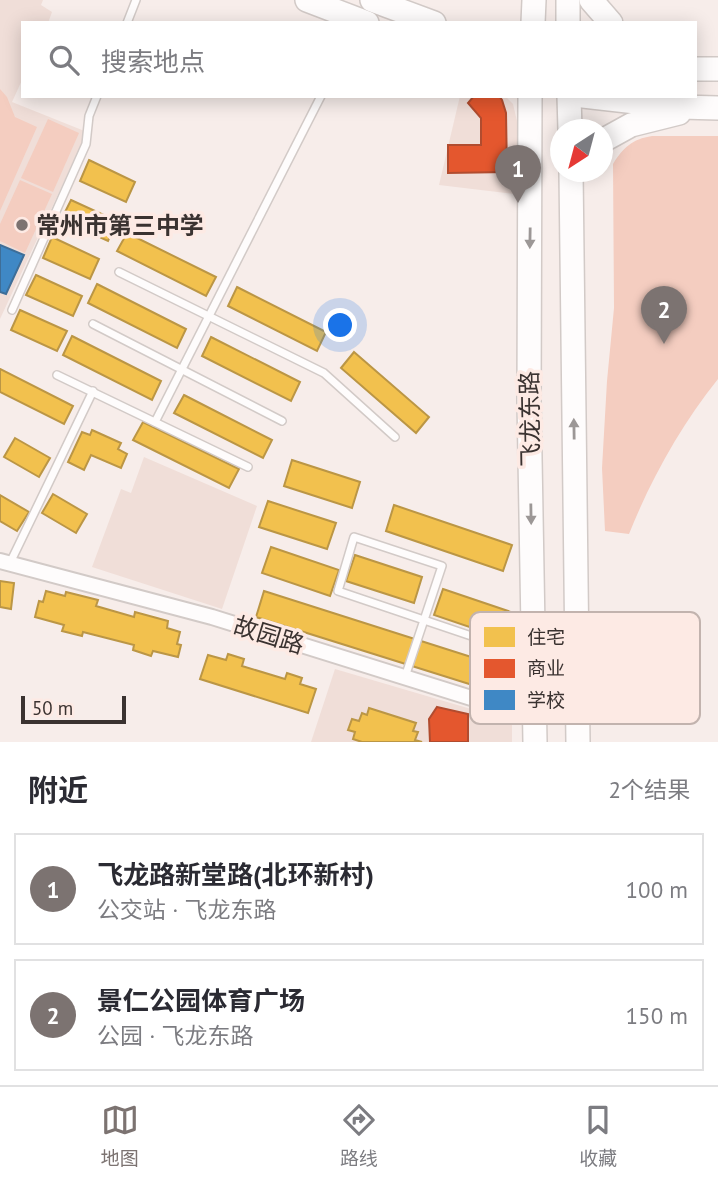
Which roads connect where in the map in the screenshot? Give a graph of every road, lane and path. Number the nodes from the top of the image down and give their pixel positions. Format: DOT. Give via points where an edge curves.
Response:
graph roads {
  1 [pos="136,0"];
  2 [pos="307,0"];
  3 [pos="372,0"];
  4 [pos="534,0"];
  5 [pos="568,0"];
  6 [pos="591,0"];
  7 [pos="128,21"];
  8 [pos="360,21"];
  9 [pos="429,21"];
  10 [pos="533,21"];
  11 [pos="568,21"];
  12 [pos="609,21"];
  13 [pos="96,98"];
  14 [pos="320,98"];
  15 [pos="530,98"];
  16 [pos="569,98"];
  17 [pos="604,98"];
  18 [pos="708,108"];
  19 [pos="570,119"];
  20 [pos="613,135"];
  21 [pos="571,182"];
  22 [pos="578,182"];
  23 [pos="571,227"];
  24 [pos="119,272"];
  25 [pos="12,310"];
  26 [pos="208,315"];
  27 [pos="93,324"];
  28 [pos="181,369"];
  29 [pos="57,375"];
  30 [pos="93,391"];
  31 [pos="282,421"];
  32 [pos="155,422"];
  33 [pos="395,437"];
  34 [pos="248,467"];
  35 [pos="5,562"];
  36 [pos="533,612"];
  37 [pos="576,612"];
  38 [pos="424,620"];
  39 [pos="470,636"];
  40 [pos="405,677"];
  41 [pos="470,698"];
  42 [pos="535,724"];
  43 [pos="578,724"];
  44 [pos="535,742"];
  45 [pos="578,742"];
  1 -- 7 [label="lane"];
  2 -- 8 [label="main road"];
  3 -- 9 [label="main road"];
  4 -- 10 [label="main road"];
  5 -- 11 [label="main road"];
  6 -- 12 [label="main road"];
  13 -- 25 [label="lane" via="86,144"];
  14 -- 26 [label="lane"];
  15 -- 36 [label="main road, 飞龙东路, one-way"];
  16 -- 19 [label="main road"];
  17 -- 18 [label="main road"];
  18 -- 20 [label="main road" via="631,125"];
  21 -- 23 [label="main road, 飞龙东路"];
  22 -- 23 [label="main road"];
  37 -- 23 [label="main road, 飞龙东路, one-way"];
  24 -- 26 [label="lane"];
  26 -- 28 [label="lane"];
  26 -- 33 [label="lane" via="324,373"];
  27 -- 28 [label="lane"];
  28 -- 31 [label="lane"];
  28 -- 32 [label="lane"];
  29 -- 30 [label="lane"];
  30 -- 32 [label="lane"];
  30 -- 35 [label="lane"];
  32 -- 34 [label="lane"];
  35 -- 40 [label="street, 故园路" via="212,617"];
  38 -- 38 [label="lane" via="442,566 354,537 338,591"];
  38 -- 39 [label="lane"];
  38 -- 40 [label="lane"];
  40 -- 41 [label="street, 故园路"];
  42 -- 44 [label="main road, 飞龙东路"];
  45 -- 43 [label="main road, 飞龙东路, one-way"];
}
